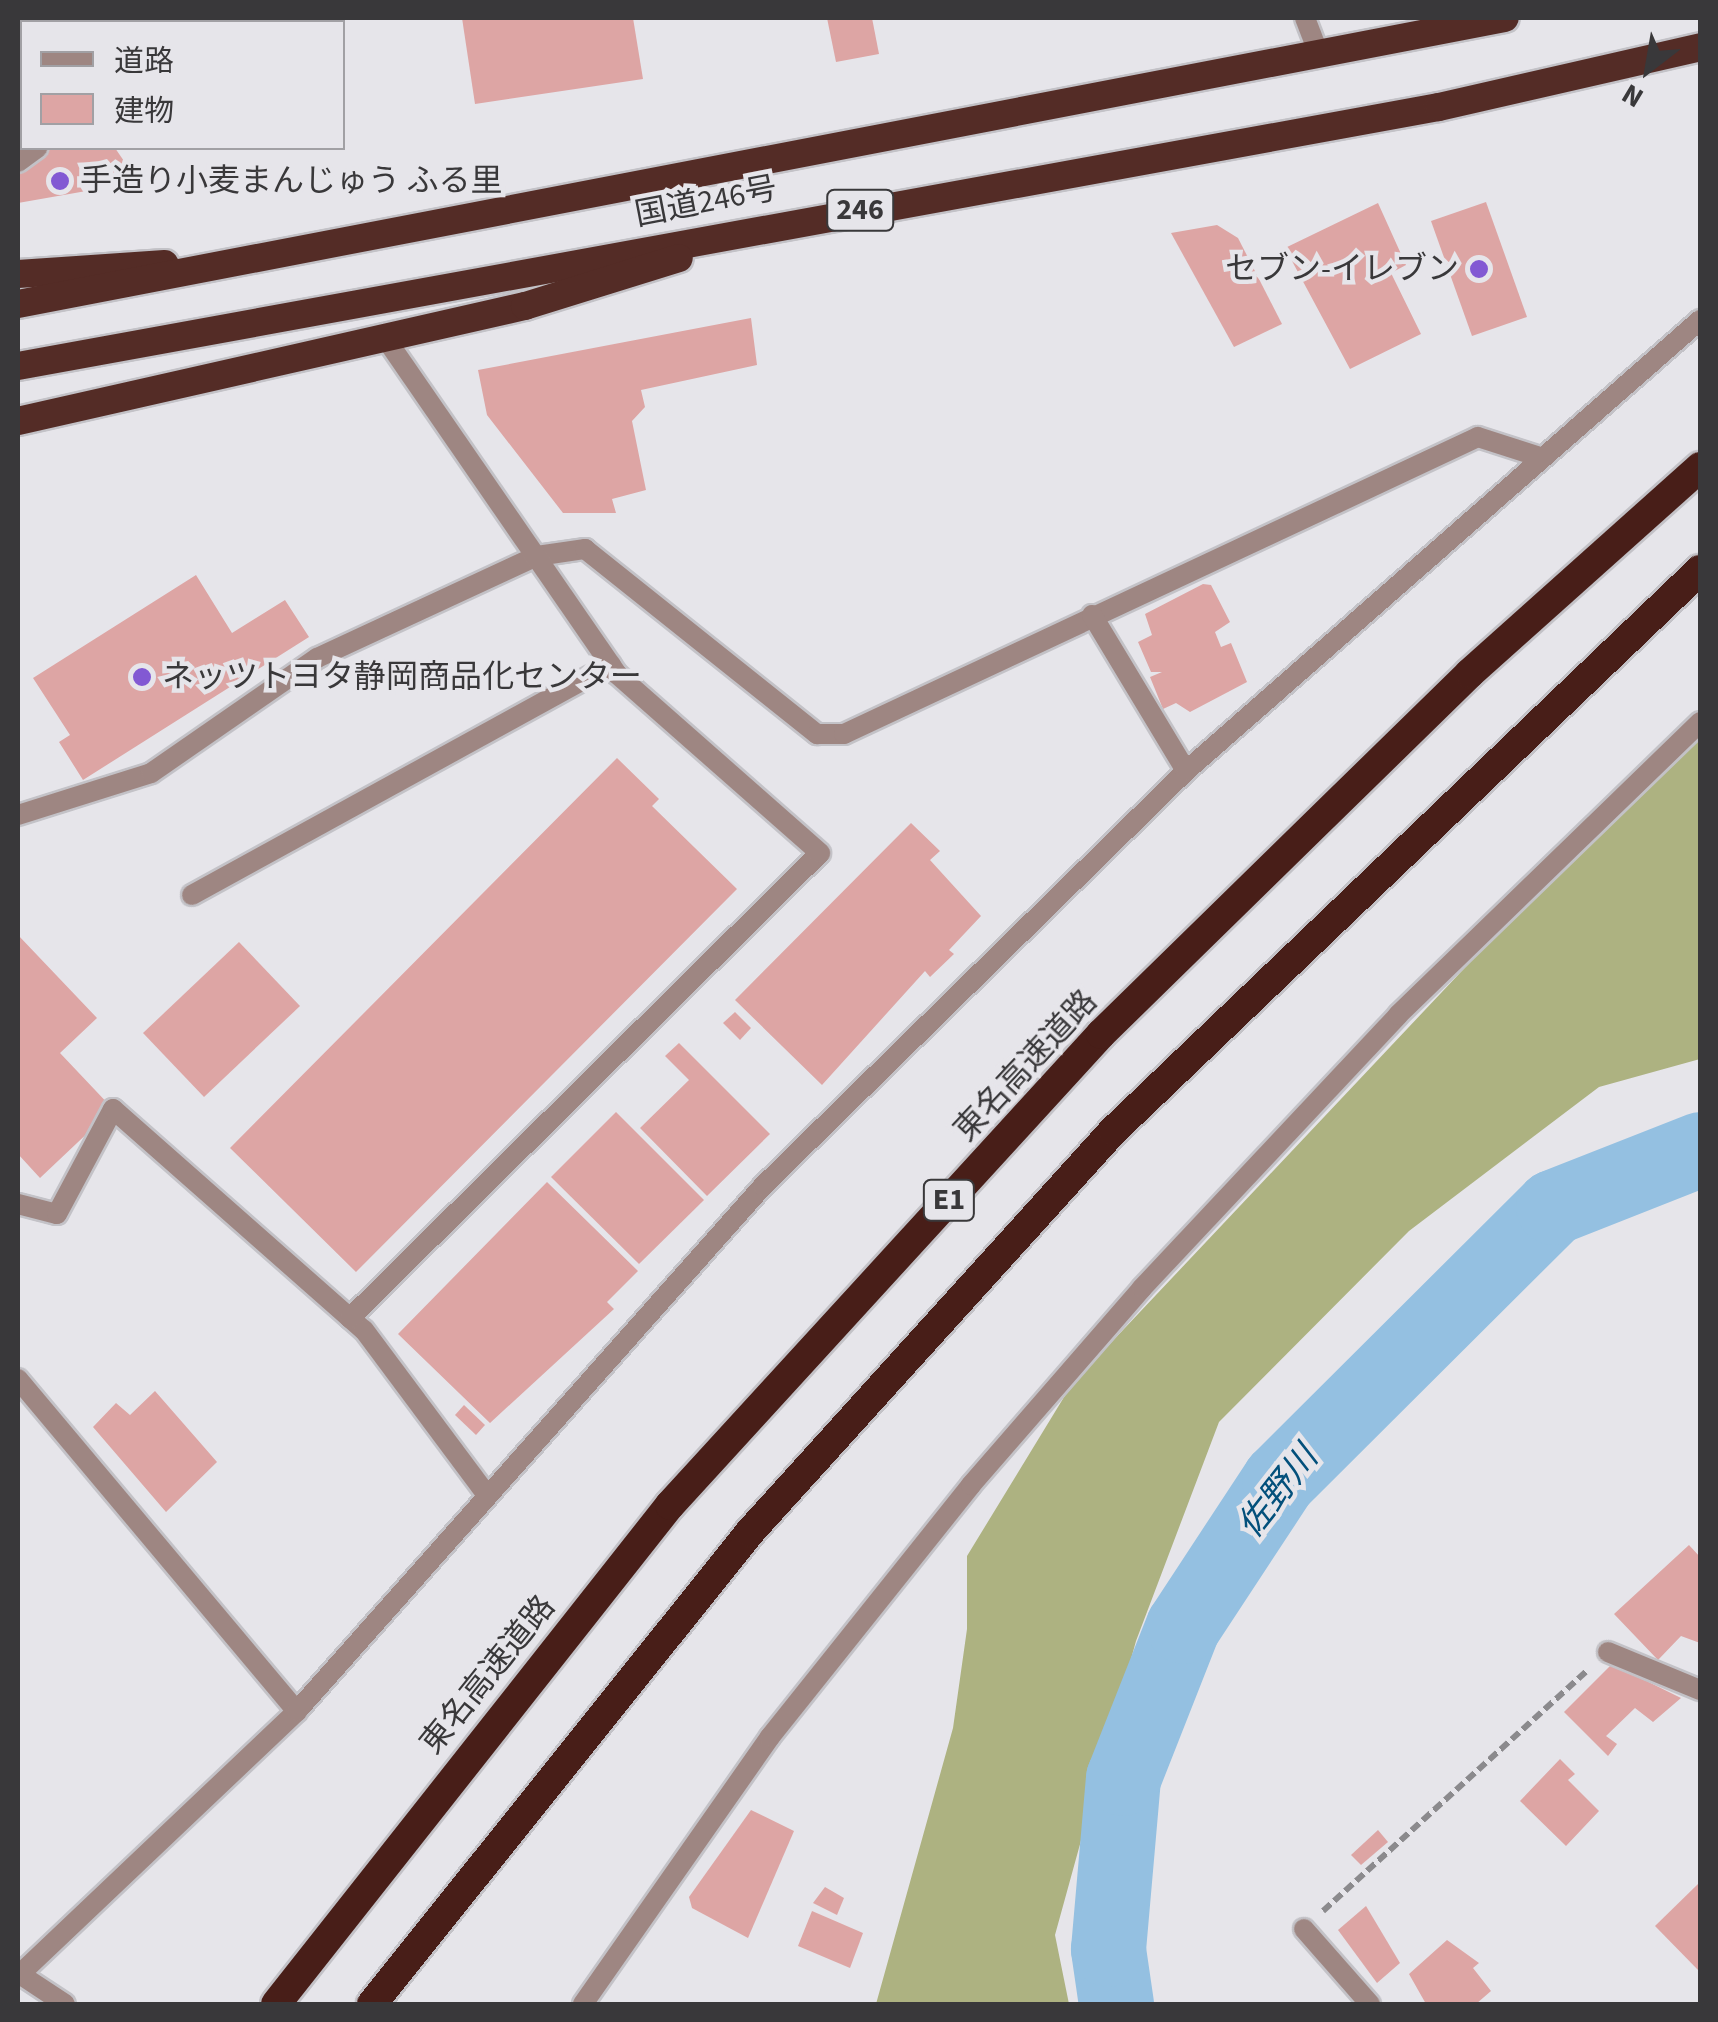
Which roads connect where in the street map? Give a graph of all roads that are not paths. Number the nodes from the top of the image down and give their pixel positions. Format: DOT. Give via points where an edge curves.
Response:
graph roads {
  1 [pos="1305,18"];
  2 [pos="1505,18"];
  3 [pos="1700,47"];
  4 [pos="1319,55"];
  5 [pos="799,220"];
  6 [pos="216,265"];
  7 [pos="18,274"];
  8 [pos="18,304"];
  9 [pos="1700,320"];
  10 [pos="385,338"];
  11 [pos="18,366"];
  12 [pos="18,421"];
  13 [pos="1540,458"];
  14 [pos="1700,467"];
  15 [pos="537,556"];
  16 [pos="1700,570"];
  17 [pos="1092,614"];
  18 [pos="611,665"];
  19 [pos="1700,722"];
  20 [pos="1186,770"];
  21 [pos="18,815"];
  22 [pos="192,894"];
  23 [pos="18,1204"];
  24 [pos="350,1318"];
  25 [pos="18,1379"];
  26 [pos="487,1495"];
  27 [pos="1608,1652"];
  28 [pos="1700,1690"];
  29 [pos="297,1711"];
  30 [pos="1304,1929"];
  31 [pos="18,1974"];
  32 [pos="65,2004"];
  33 [pos="276,2004"];
  34 [pos="372,2004"];
  35 [pos="583,2004"];
  36 [pos="1370,2004"];
  1 -- 4 [label="street"];
  2 -- 4 [label="highway, 国道246号 / 246"];
  3 -- 5 [label="highway, 国道246号 / 246" via="1438,107"];
  4 -- 6 [label="highway, 国道246号 / 246"];
  5 -- 10 [label="highway" via="525,306"];
  5 -- 11 [label="highway, 国道246号 / 246"];
  6 -- 7 [label="highway" via="116,263"];
  6 -- 8 [label="highway, 国道246号 / 246"];
  9 -- 13 [label="street"];
  10 -- 12 [label="highway"];
  10 -- 15 [label="street"];
  13 -- 17 [label="street" via="1478,437"];
  13 -- 20 [label="street"];
  14 -- 33 [label="highway, 東名高速道路 / E1" via="1470,673 1102,1034 670,1505"];
  15 -- 17 [label="street" via="585,549 817,734 844,734"];
  15 -- 18 [label="street"];
  15 -- 21 [label="street" via="317,658 151,773"];
  16 -- 34 [label="highway, E1" via="1114,1131 750,1532"];
  17 -- 20 [label="street"];
  18 -- 22 [label="street"];
  18 -- 24 [label="street" via="820,853"];
  19 -- 35 [label="street" via="1398,1015 1105,1330 770,1737"];
  20 -- 26 [label="street" via="762,1186"];
  23 -- 24 [label="street" via="57,1214 114,1109"];
  24 -- 26 [label="street"];
  25 -- 29 [label="street"];
  26 -- 29 [label="street"];
  27 -- 28 [label="street"];
  29 -- 31 [label="street"];
  30 -- 36 [label="street"];
  31 -- 32 [label="street"];
}
